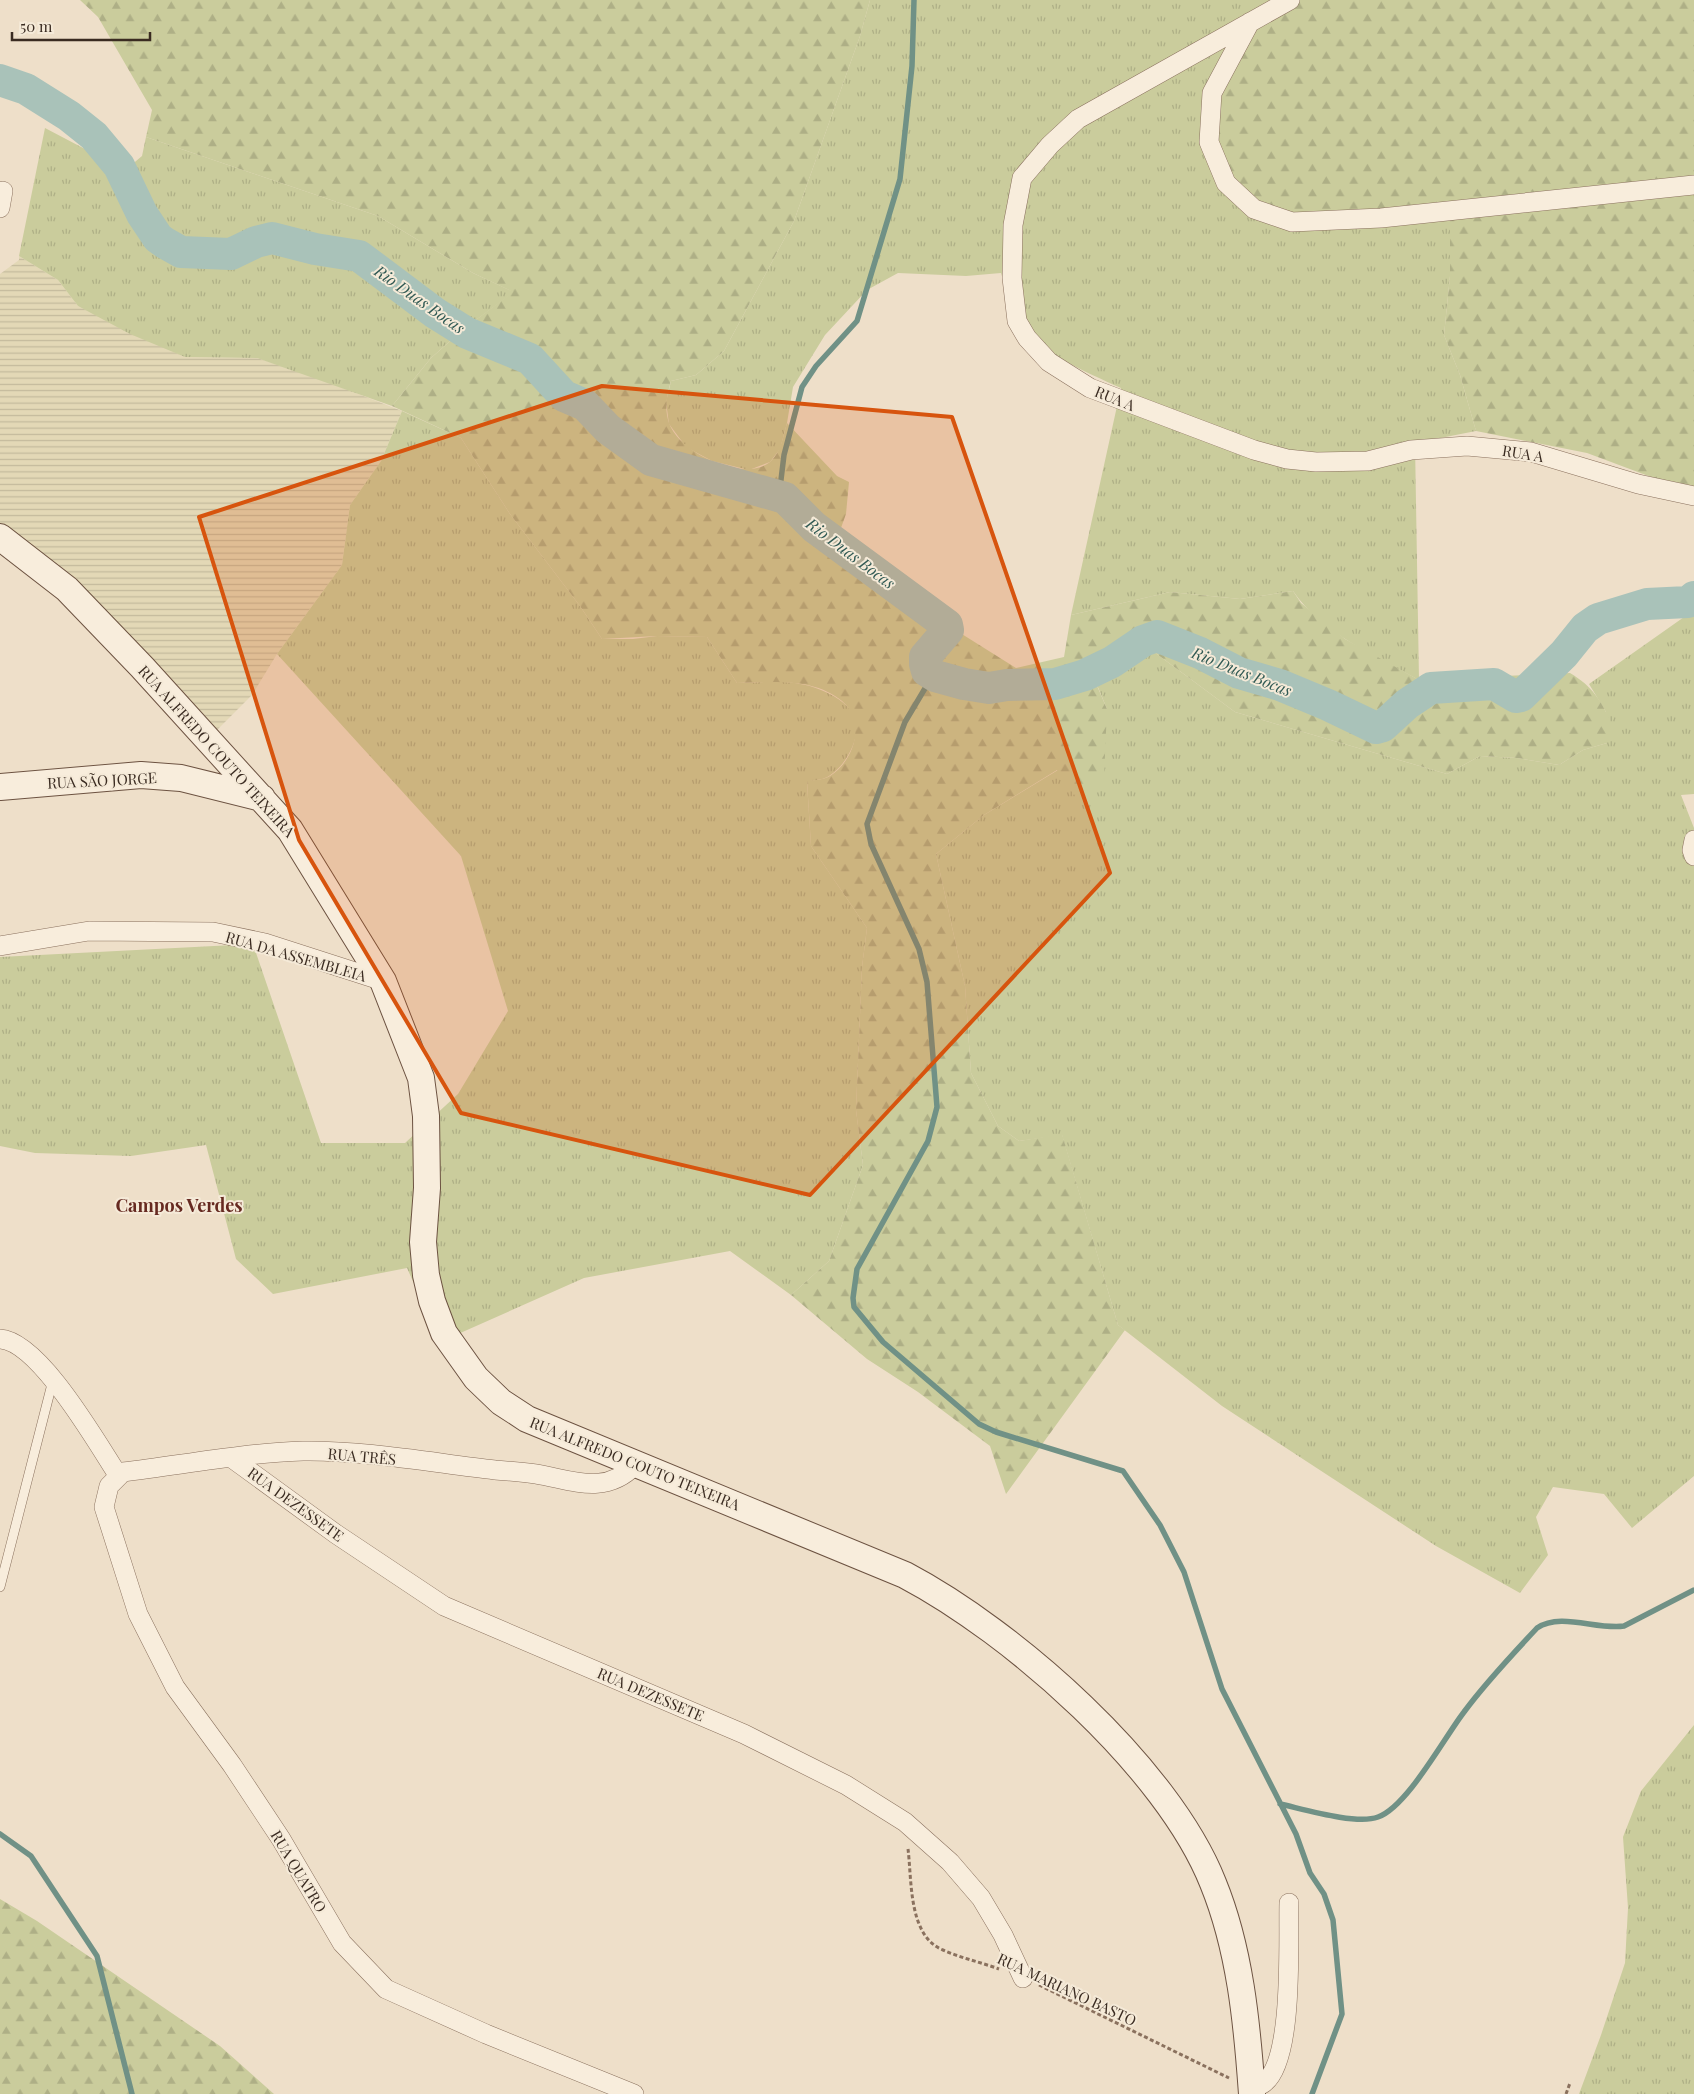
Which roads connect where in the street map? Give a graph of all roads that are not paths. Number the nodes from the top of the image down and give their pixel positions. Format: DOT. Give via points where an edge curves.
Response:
graph roads {
  1 [pos="1290,0"];
  2 [pos="1250,22"];
  3 [pos="1694,185"];
  4 [pos="1694,496"];
  5 [pos="0,537"];
  6 [pos="0,787"];
  7 [pos="262,798"];
  8 [pos="1694,840"];
  9 [pos="1694,856"];
  10 [pos="0,946"];
  11 [pos="383,981"];
  12 [pos="0,1339"];
  13 [pos="53,1377"];
  14 [pos="233,1459"];
  15 [pos="635,1465"];
  16 [pos="118,1475"];
  17 [pos="0,1587"];
  18 [pos="1289,1903"];
  19 [pos="1023,1978"];
  20 [pos="1252,2092"];
  21 [pos="634,2094"];
  1 -- 2 [label="street, RUA A"];
  2 -- 3 [label="street" via="1212,93 1209,142 1226,183 1254,210 1292,222 1381,218"];
  2 -- 4 [label="street, RUA A" via="1078,119 1022,178 1013,225 1012,278 1017,321 1027,338 1049,362 1090,388 1124,402 1287,459 1368,461 1411,450 1467,446 1512,450 1531,452 1638,484"];
  5 -- 7 [label="street, RUA ALFREDO COUTO TEIXEIRA" via="66,589"];
  6 -- 7 [label="street, RUA SÃO JORGE" via="141,774 181,778"];
  7 -- 11 [label="street, RUA ALFREDO COUTO TEIXEIRA" via="290,830"];
  8 -- 9 [label="street"];
  10 -- 11 [label="street, RUA DA ASSEMBLEIA" via="89,930 213,932 265,944"];
  11 -- 15 [label="street, RUA ALFREDO COUTO TEIXEIRA" via="421,1078 426,1116 423,1242 426,1275 444,1333 476,1378 501,1402 526,1419"];
  12 -- 13 [label="street" via="22,1349"];
  13 -- 16 [label="street"];
  13 -- 17 [label="lane"];
  14 -- 15 [label="street, RUA TRÊS" via="303,1451 336,1452 537,1474 593,1485 625,1476"];
  14 -- 16 [label="street, RUA TRÊS"];
  14 -- 19 [label="street, RUA DEZESSETE" via="336,1534 444,1606 744,1734 846,1786 904,1822 950,1862 981,1898"];
  15 -- 20 [label="street, RUA ALFREDO COUTO TEIXEIRA" via="854,1553 935,1591 996,1632 1104,1730 1166,1800 1191,1838 1213,1882 1230,1930 1238,1973"];
  16 -- 21 [label="street, RUA QUATRO" via="109,1486 104,1507 138,1614 175,1687 232,1765 281,1839 337,1935 360,1964 386,1989"];
  18 -- 20 [label="street" via="1287,2010 1279,2056 1266,2082"];
}
